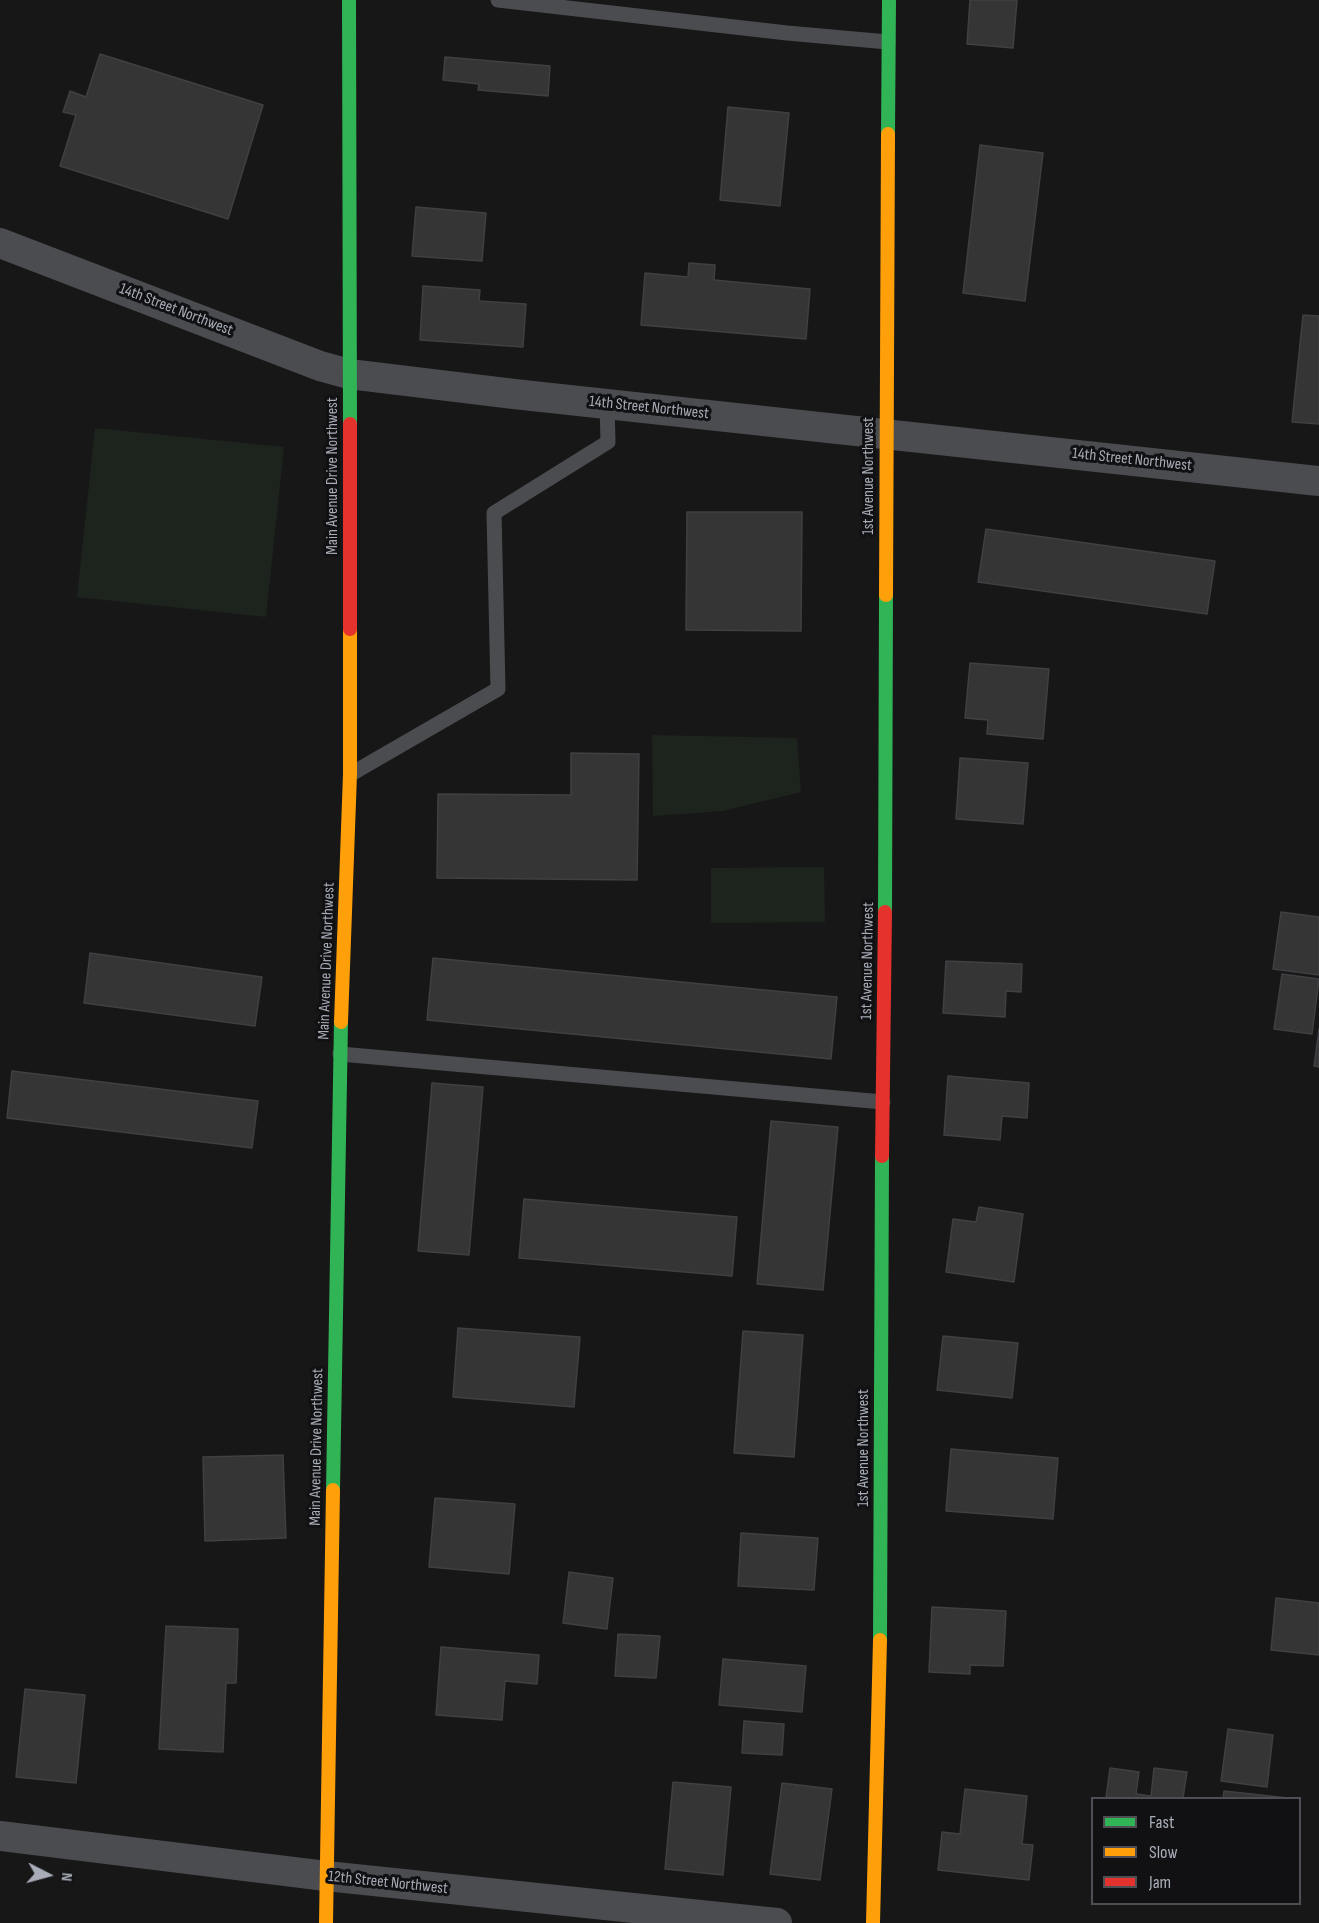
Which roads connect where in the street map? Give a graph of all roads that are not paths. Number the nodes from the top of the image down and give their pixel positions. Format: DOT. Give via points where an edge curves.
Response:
graph roads {
  1 [pos="349,0"];
  2 [pos="498,0"];
  3 [pos="889,0"];
  4 [pos="888,42"];
  5 [pos="0,243"];
  6 [pos="349,374"];
  7 [pos="608,404"];
  8 [pos="886,433"];
  9 [pos="1319,481"];
  10 [pos="350,774"];
  11 [pos="340,1054"];
  12 [pos="883,1102"];
  13 [pos="0,1836"];
  14 [pos="326,1876"];
  15 [pos="326,1923"];
  16 [pos="777,1923"];
  17 [pos="873,1923"];
  1 -- 6 [label="street, Main Avenue Drive Northwest"];
  2 -- 4 [label="lane"];
  3 -- 4 [label="street, 1st Avenue Northwest"];
  4 -- 8 [label="street, 1st Avenue Northwest"];
  5 -- 6 [label="street, 14th Street Northwest"];
  6 -- 7 [label="street, 14th Street Northwest"];
  6 -- 10 [label="street, Main Avenue Drive Northwest"];
  7 -- 8 [label="street, 14th Street Northwest"];
  7 -- 10 [label="lane" via="608,442 494,513 498,689"];
  8 -- 9 [label="street, 14th Street Northwest"];
  8 -- 12 [label="street, 1st Avenue Northwest"];
  10 -- 11 [label="street, Main Avenue Drive Northwest"];
  11 -- 12 [label="lane"];
  11 -- 14 [label="street, Main Avenue Drive Northwest"];
  12 -- 17 [label="street, 1st Avenue Northwest" via="881,1578"];
  13 -- 14 [label="street, 12th Street Northwest"];
  14 -- 15 [label="street, Main Avenue Drive Northwest"];
  14 -- 16 [label="street, 12th Street Northwest"];
}
